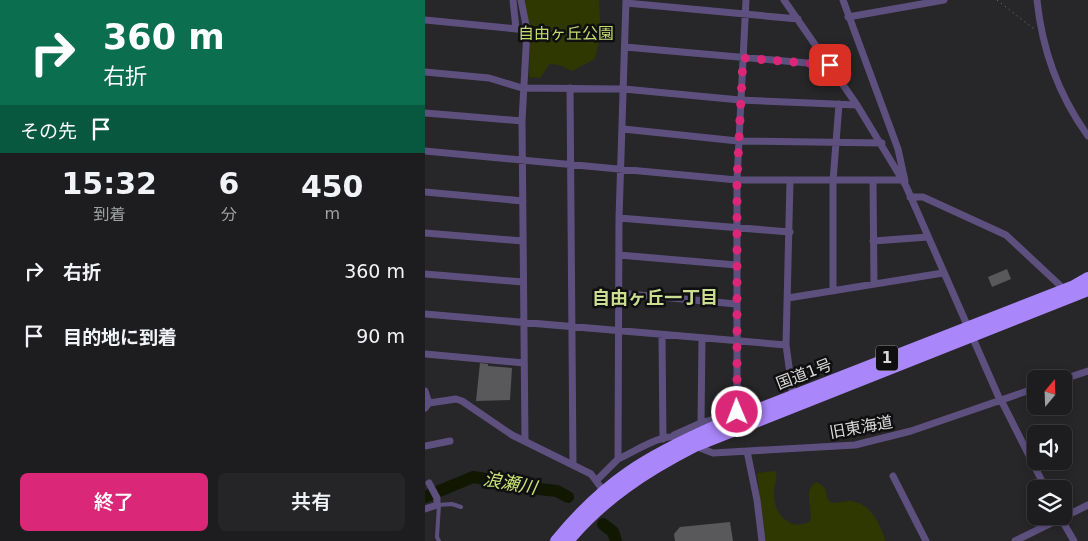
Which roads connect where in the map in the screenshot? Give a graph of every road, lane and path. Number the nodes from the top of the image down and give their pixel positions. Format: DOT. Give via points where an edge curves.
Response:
graph roads {
  1 [pos="513,0"];
  2 [pos="521,0"];
  3 [pos="746,0"];
  4 [pos="784,0"];
  5 [pos="843,0"];
  6 [pos="944,0"];
  7 [pos="997,0"];
  8 [pos="1037,0"];
  9 [pos="626,2"];
  10 [pos="745,14"];
  11 [pos="848,17"];
  12 [pos="798,19"];
  13 [pos="425,20"];
  14 [pos="517,29"];
  15 [pos="527,30"];
  16 [pos="1040,31"];
  17 [pos="625,47"];
  18 [pos="743,58"];
  19 [pos="830,65"];
  20 [pos="425,72"];
  21 [pos="522,88"];
  22 [pos="570,88"];
  23 [pos="624,89"];
  24 [pos="740,100"];
  25 [pos="839,104"];
  26 [pos="857,104"];
  27 [pos="425,113"];
  28 [pos="522,121"];
  29 [pos="623,129"];
  30 [pos="1088,136"];
  31 [pos="738,141"];
  32 [pos="836,143"];
  33 [pos="882,143"];
  34 [pos="425,151"];
  35 [pos="523,161"];
  36 [pos="571,165"];
  37 [pos="621,170"];
  38 [pos="737,180"];
  39 [pos="791,181"];
  40 [pos="833,181"];
  41 [pos="873,181"];
  42 [pos="904,183"];
  43 [pos="425,192"];
  44 [pos="909,197"];
  45 [pos="523,201"];
  46 [pos="619,218"];
  47 [pos="736,226"];
  48 [pos="425,232"];
  49 [pos="790,232"];
  50 [pos="928,237"];
  51 [pos="522,241"];
  52 [pos="873,241"];
  53 [pos="619,254"];
  54 [pos="736,265"];
  55 [pos="943,273"];
  56 [pos="425,274"];
  57 [pos="1088,278"];
  58 [pos="523,282"];
  59 [pos="874,284"];
  60 [pos="1088,290"];
  61 [pos="833,291"];
  62 [pos="618,293"];
  63 [pos="1068,293"];
  64 [pos="788,298"];
  65 [pos="736,304"];
  66 [pos="425,314"];
  67 [pos="524,323"];
  68 [pos="572,328"];
  69 [pos="970,331"];
  70 [pos="618,332"];
  71 [pos="662,336"];
  72 [pos="702,339"];
  73 [pos="736,342"];
  74 [pos="786,345"];
  75 [pos="425,354"];
  76 [pos="524,363"];
  77 [pos="1088,370"];
  78 [pos="1073,376"];
  79 [pos="425,391"];
  80 [pos="1027,391"];
  81 [pos="793,396"];
  82 [pos="1001,400"];
  83 [pos="778,402"];
  84 [pos="427,406"];
  85 [pos="737,412"];
  86 [pos="701,423"];
  87 [pos="671,437"];
  88 [pos="663,439"];
  89 [pos="525,440"];
  90 [pos="450,441"];
  91 [pos="691,443"];
  92 [pos="425,446"];
  93 [pos="747,451"];
  94 [pos="618,459"];
  95 [pos="573,465"];
  96 [pos="425,476"];
  97 [pos="893,476"];
  98 [pos="1041,480"];
  99 [pos="428,485"];
  100 [pos="603,490"];
  101 [pos="437,503"];
  102 [pos="1088,505"];
  103 [pos="461,507"];
  104 [pos="425,508"];
  105 [pos="1072,512"];
  106 [pos="1046,525"];
  107 [pos="1064,525"];
  108 [pos="439,541"];
  109 [pos="556,541"];
  110 [pos="567,541"];
  111 [pos="762,541"];
  112 [pos="925,541"];
  113 [pos="1015,541"];
  114 [pos="1074,541"];
  1 -- 14 [label="street"];
  2 -- 15 [label="street"];
  3 -- 10 [label="street"];
  4 -- 12 [label="street"];
  5 -- 11 [label="street"];
  6 -- 11 [label="street"];
  7 -- 16 [label="path"];
  8 -- 16 [label="street"];
  9 -- 10 [label="street"];
  9 -- 17 [label="street"];
  10 -- 12 [label="street"];
  10 -- 18 [label="street"];
  11 -- 42 [label="street" via="898,149"];
  12 -- 19 [label="street"];
  13 -- 14 [label="street"];
  14 -- 15 [label="street"];
  15 -- 21 [label="street"];
  16 -- 30 [label="street" via="1064,100"];
  17 -- 18 [label="street"];
  17 -- 23 [label="street"];
  18 -- 19 [label="street"];
  18 -- 24 [label="street"];
  19 -- 26 [label="street"];
  20 -- 21 [label="street" via="489,78"];
  21 -- 22 [label="street"];
  21 -- 28 [label="street"];
  22 -- 23 [label="street"];
  22 -- 36 [label="street"];
  23 -- 24 [label="street"];
  23 -- 29 [label="street"];
  24 -- 25 [label="street"];
  24 -- 31 [label="street"];
  25 -- 26 [label="street"];
  25 -- 32 [label="street"];
  26 -- 33 [label="street"];
  27 -- 28 [label="street"];
  28 -- 35 [label="street"];
  29 -- 31 [label="street"];
  29 -- 37 [label="street"];
  31 -- 32 [label="street"];
  31 -- 38 [label="street"];
  32 -- 33 [label="street"];
  32 -- 40 [label="street"];
  33 -- 42 [label="street"];
  34 -- 35 [label="street"];
  35 -- 36 [label="street"];
  35 -- 45 [label="street"];
  36 -- 37 [label="street"];
  36 -- 68 [label="street"];
  37 -- 38 [label="street"];
  37 -- 46 [label="street"];
  38 -- 39 [label="street"];
  38 -- 47 [label="street"];
  39 -- 40 [label="street"];
  39 -- 49 [label="street"];
  40 -- 41 [label="street"];
  40 -- 61 [label="street"];
  41 -- 42 [label="street"];
  41 -- 52 [label="street"];
  42 -- 44 [label="street"];
  43 -- 45 [label="street"];
  44 -- 50 [label="street"];
  44 -- 63 [label="street" via="923,197 1006,235"];
  45 -- 51 [label="street"];
  46 -- 47 [label="street"];
  46 -- 53 [label="street"];
  47 -- 49 [label="street"];
  47 -- 54 [label="street"];
  48 -- 51 [label="street"];
  49 -- 64 [label="street"];
  50 -- 52 [label="street"];
  50 -- 55 [label="street"];
  51 -- 58 [label="street"];
  52 -- 59 [label="street"];
  53 -- 54 [label="street"];
  53 -- 62 [label="street"];
  54 -- 65 [label="street"];
  55 -- 59 [label="street"];
  55 -- 69 [label="street"];
  56 -- 58 [label="street"];
  57 -- 63 [label="highway, 国道1号 / 1"];
  58 -- 67 [label="street"];
  59 -- 61 [label="street"];
  60 -- 63 [label="highway, 国道1号 / 1"];
  61 -- 64 [label="street"];
  62 -- 65 [label="street"];
  62 -- 70 [label="street"];
  63 -- 69 [label="highway, 国道1号 / 1"];
  64 -- 74 [label="street"];
  65 -- 73 [label="street"];
  66 -- 67 [label="street"];
  67 -- 68 [label="street"];
  67 -- 76 [label="street"];
  68 -- 70 [label="street"];
  68 -- 95 [label="street"];
  69 -- 81 [label="highway, 国道1号 / 1"];
  69 -- 82 [label="street"];
  69 -- 91 [label="highway, 国道1号 / 1"];
  70 -- 71 [label="street"];
  70 -- 94 [label="street"];
  71 -- 72 [label="street"];
  71 -- 88 [label="street"];
  72 -- 73 [label="street"];
  72 -- 86 [label="street"];
  73 -- 74 [label="street"];
  73 -- 85 [label="street"];
  74 -- 81 [label="street"];
  75 -- 76 [label="street"];
  76 -- 89 [label="street"];
  77 -- 78 [label="street"];
  79 -- 84 [label="street"];
  80 -- 82 [label="street, 旧東海道"];
  81 -- 83 [label="highway, 国道1号 / 1"];
  82 -- 93 [label="street, 旧東海道" via="911,431 855,444"];
  82 -- 98 [label="street"];
  83 -- 85 [label="street"];
  83 -- 91 [label="highway, 国道1号 / 1"];
  84 -- 89 [label="street" via="462,401 512,436"];
  85 -- 86 [label="street"];
  86 -- 87 [label="street"];
  87 -- 88 [label="street"];
  87 -- 91 [label="street, 旧東海道" via="677,436"];
  88 -- 94 [label="street"];
  89 -- 95 [label="street"];
  90 -- 92 [label="street"];
  91 -- 93 [label="street, 旧東海道" via="713,453"];
  91 -- 100 [label="highway, 国道1号 / 1" via="641,462"];
  93 -- 111 [label="street"];
  94 -- 100 [label="street"];
  95 -- 100 [label="street" via="591,474"];
  96 -- 99 [label="street"];
  97 -- 112 [label="street"];
  99 -- 101 [label="street"];
  100 -- 109 [label="highway, 国道1号 / 1"];
  100 -- 110 [label="highway, 国道1号 / 1" via="586,520"];
  101 -- 103 [label="lane"];
  101 -- 104 [label="street"];
  101 -- 108 [label="lane"];
  102 -- 105 [label="street"];
  106 -- 113 [label="street"];
  107 -- 114 [label="street"];
}
